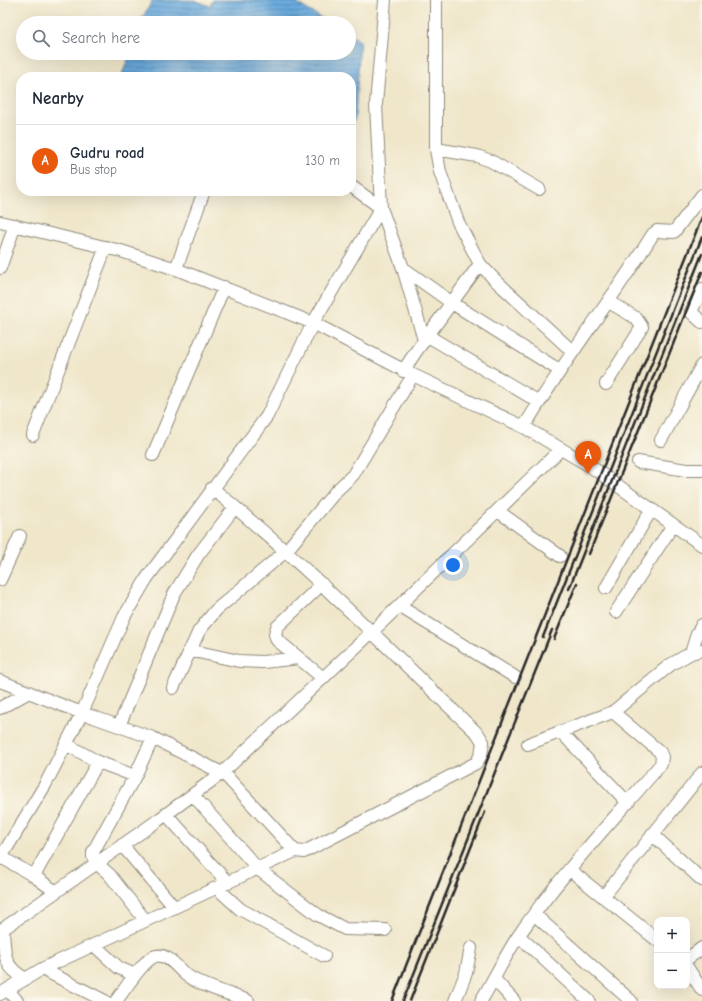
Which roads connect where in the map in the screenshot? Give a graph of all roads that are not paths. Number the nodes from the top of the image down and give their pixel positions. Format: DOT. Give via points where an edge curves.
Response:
graph roads {
  1 [pos="385,0"];
  2 [pos="436,0"];
  3 [pos="436,149"];
  4 [pos="539,189"];
  5 [pos="356,190"];
  6 [pos="702,195"];
  7 [pos="202,196"];
  8 [pos="381,208"];
  9 [pos="0,222"];
  10 [pos="15,225"];
  11 [pos="106,247"];
  12 [pos="480,264"];
  13 [pos="0,268"];
  14 [pos="403,268"];
  15 [pos="176,269"];
  16 [pos="224,287"];
  17 [pos="702,289"];
  18 [pos="609,302"];
  19 [pos="452,303"];
  20 [pos="702,322"];
  21 [pos="313,323"];
  22 [pos="426,338"];
  23 [pos="572,351"];
  24 [pos="702,365"];
  25 [pos="559,370"];
  26 [pos="408,373"];
  27 [pos="606,384"];
  28 [pos="539,402"];
  29 [pos="524,427"];
  30 [pos="33,435"];
  31 [pos="661,440"];
  32 [pos="560,450"];
  33 [pos="153,455"];
  34 [pos="638,462"];
  35 [pos="702,470"];
  36 [pos="212,488"];
  37 [pos="235,507"];
  38 [pos="651,510"];
  39 [pos="498,511"];
  40 [pos="673,525"];
  41 [pos="20,536"];
  42 [pos="702,544"];
  43 [pos="286,551"];
  44 [pos="560,556"];
  45 [pos="0,580"];
  46 [pos="322,584"];
  47 [pos="606,588"];
  48 [pos="399,606"];
  49 [pos="616,612"];
  50 [pos="702,625"];
  51 [pos="372,631"];
  52 [pos="189,650"];
  53 [pos="696,652"];
  54 [pos="299,658"];
  55 [pos="515,677"];
  56 [pos="323,678"];
  57 [pos="0,681"];
  58 [pos="173,688"];
  59 [pos="29,692"];
  60 [pos="0,708"];
  61 [pos="613,712"];
  62 [pos="82,713"];
  63 [pos="118,726"];
  64 [pos="561,732"];
  65 [pos="153,738"];
  66 [pos="66,744"];
  67 [pos="528,744"];
  68 [pos="98,762"];
  69 [pos="702,772"];
  70 [pos="222,773"];
  71 [pos="135,776"];
  72 [pos="193,795"];
  73 [pos="628,803"];
  74 [pos="166,814"];
  75 [pos="652,834"];
  76 [pos="122,845"];
  77 [pos="295,852"];
  78 [pos="1,858"];
  79 [pos="96,863"];
  80 [pos="258,869"];
  81 [pos="570,870"];
  82 [pos="34,876"];
  83 [pos="702,880"];
  84 [pos="222,885"];
  85 [pos="56,892"];
  86 [pos="603,897"];
  87 [pos="174,907"];
  88 [pos="535,915"];
  89 [pos="145,920"];
  90 [pos="1,930"];
  91 [pos="386,930"];
  92 [pos="519,936"];
  93 [pos="654,938"];
  94 [pos="94,945"];
  95 [pos="471,948"];
  96 [pos="702,948"];
  97 [pos="324,956"];
  98 [pos="690,956"];
  99 [pos="42,969"];
  100 [pos="690,972"];
  101 [pos="135,975"];
  102 [pos="26,979"];
  103 [pos="494,979"];
  104 [pos="702,990"];
  105 [pos="4,992"];
  106 [pos="17,1001"];
  107 [pos="105,1001"];
  108 [pos="116,1001"];
  109 [pos="248,1001"];
  110 [pos="455,1001"];
  111 [pos="481,1001"];
  112 [pos="514,1001"];
  113 [pos="589,1001"];
  114 [pos="631,1001"];
  1 -- 8 [label="street" via="376,104"];
  2 -- 3 [label="street"];
  3 -- 4 [label="street" via="491,161"];
  3 -- 12 [label="street" via="440,172 458,222"];
  5 -- 8 [label="street"];
  6 -- 18 [label="street" via="674,232 657,231 653,234"];
  7 -- 15 [label="street"];
  8 -- 14 [label="street"];
  8 -- 21 [label="street"];
  9 -- 10 [label="street"];
  10 -- 11 [label="street"];
  10 -- 13 [label="street"];
  11 -- 15 [label="street"];
  11 -- 30 [label="street"];
  12 -- 19 [label="street"];
  12 -- 23 [label="street"];
  14 -- 19 [label="street"];
  14 -- 22 [label="street"];
  15 -- 16 [label="street"];
  16 -- 21 [label="street"];
  16 -- 33 [label="street"];
  17 -- 20 [label="street" via="691,312"];
  18 -- 23 [label="street"];
  18 -- 27 [label="street" via="636,318 642,327"];
  19 -- 22 [label="street"];
  19 -- 25 [label="street"];
  21 -- 26 [label="street"];
  21 -- 36 [label="street" via="266,416"];
  22 -- 26 [label="street"];
  22 -- 28 [label="street"];
  23 -- 25 [label="street"];
  24 -- 31 [label="street"];
  25 -- 28 [label="street"];
  26 -- 29 [label="street"];
  26 -- 43 [label="street" via="353,476 336,491"];
  28 -- 29 [label="street"];
  29 -- 32 [label="street"];
  32 -- 38 [label="street" via="590,466"];
  32 -- 39 [label="street"];
  34 -- 35 [label="street"];
  36 -- 37 [label="street"];
  36 -- 62 [label="street" via="147,578 124,617"];
  37 -- 43 [label="street"];
  37 -- 63 [label="street" via="198,555 174,594"];
  38 -- 40 [label="street"];
  38 -- 47 [label="street"];
  39 -- 44 [label="street"];
  39 -- 48 [label="street"];
  40 -- 42 [label="street"];
  40 -- 49 [label="street"];
  41 -- 45 [label="street"];
  43 -- 46 [label="street"];
  43 -- 52 [label="street" via="216,610 199,631"];
  46 -- 51 [label="street"];
  46 -- 54 [label="street" via="277,628 275,634 277,640"];
  48 -- 51 [label="street"];
  48 -- 55 [label="street"];
  50 -- 53 [label="street" via="696,634"];
  51 -- 56 [label="street"];
  51 -- 77 [label="street" via="478,734 483,742 481,755 476,763 456,775 304,852"];
  52 -- 54 [label="street" via="238,661 263,662"];
  52 -- 58 [label="street"];
  53 -- 61 [label="street" via="670,665"];
  54 -- 56 [label="street"];
  56 -- 70 [label="street"];
  57 -- 59 [label="street"];
  59 -- 60 [label="street"];
  59 -- 62 [label="street"];
  61 -- 64 [label="street"];
  61 -- 73 [label="street" via="660,752 662,757 661,764"];
  62 -- 63 [label="street"];
  62 -- 66 [label="street"];
  63 -- 65 [label="street"];
  64 -- 67 [label="street"];
  64 -- 73 [label="street"];
  65 -- 70 [label="street"];
  65 -- 71 [label="street"];
  66 -- 68 [label="street"];
  66 -- 78 [label="street" via="45,785"];
  68 -- 71 [label="street"];
  68 -- 82 [label="street"];
  69 -- 75 [label="street"];
  70 -- 72 [label="street"];
  70 -- 77 [label="street"];
  71 -- 79 [label="street" via="93,852"];
  72 -- 74 [label="street"];
  72 -- 80 [label="street"];
  73 -- 81 [label="street"];
  74 -- 76 [label="street"];
  74 -- 84 [label="street"];
  75 -- 83 [label="street"];
  75 -- 86 [label="street"];
  76 -- 79 [label="street"];
  76 -- 87 [label="street"];
  77 -- 80 [label="street"];
  78 -- 82 [label="street"];
  79 -- 85 [label="street"];
  79 -- 89 [label="street" via="109,874"];
  80 -- 84 [label="street"];
  80 -- 91 [label="street" via="318,915 337,926 345,929"];
  81 -- 86 [label="street"];
  81 -- 88 [label="street"];
  82 -- 85 [label="street"];
  84 -- 87 [label="street"];
  84 -- 97 [label="street" via="240,909"];
  85 -- 90 [label="street"];
  86 -- 93 [label="street"];
  87 -- 89 [label="street"];
  88 -- 92 [label="street"];
  88 -- 114 [label="street"];
  89 -- 94 [label="street"];
  90 -- 102 [label="street" via="7,964 16,974"];
  92 -- 103 [label="street"];
  92 -- 113 [label="street"];
  94 -- 99 [label="street"];
  94 -- 101 [label="street" via="119,968"];
  95 -- 110 [label="street" via="466,973"];
  96 -- 98 [label="street"];
  99 -- 102 [label="street"];
  99 -- 107 [label="street"];
  100 -- 104 [label="street"];
  101 -- 108 [label="street"];
  101 -- 109 [label="street" via="151,958 161,955 193,979"];
  102 -- 105 [label="street"];
  103 -- 111 [label="street"];
  103 -- 112 [label="street"];
  105 -- 106 [label="street"];
}
